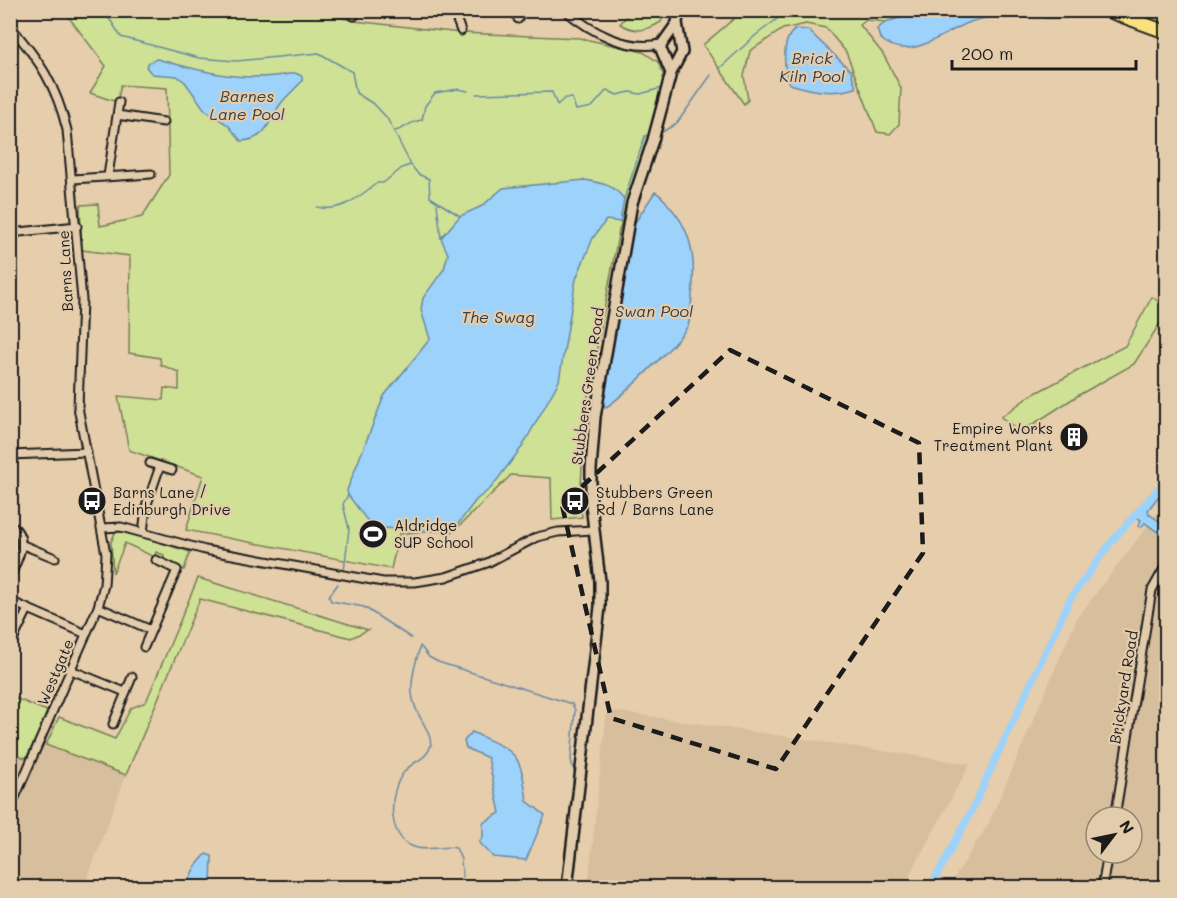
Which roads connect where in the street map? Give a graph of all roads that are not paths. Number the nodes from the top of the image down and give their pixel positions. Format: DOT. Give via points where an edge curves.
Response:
graph roads {
  1 [pos="523,10"];
  2 [pos="679,10"];
  3 [pos="1106,10"];
  4 [pos="455,11"];
  5 [pos="569,12"];
  6 [pos="518,19"];
  7 [pos="677,23"];
  8 [pos="10,26"];
  9 [pos="461,31"];
  10 [pos="1167,32"];
  11 [pos="664,41"];
  12 [pos="679,41"];
  13 [pos="650,46"];
  14 [pos="662,56"];
  15 [pos="676,59"];
  16 [pos="671,73"];
  17 [pos="119,102"];
  18 [pos="117,115"];
  19 [pos="164,122"];
  20 [pos="151,174"];
  21 [pos="139,175"];
  22 [pos="108,176"];
  23 [pos="73,179"];
  24 [pos="138,186"];
  25 [pos="77,226"];
  26 [pos="10,233"];
  27 [pos="87,452"];
  28 [pos="10,455"];
  29 [pos="150,463"];
  30 [pos="160,466"];
  31 [pos="172,470"];
  32 [pos="10,524"];
  33 [pos="102,528"];
  34 [pos="593,530"];
  35 [pos="144,533"];
  36 [pos="105,541"];
  37 [pos="23,545"];
  38 [pos="55,557"];
  39 [pos="156,560"];
  40 [pos="1167,565"];
  41 [pos="10,577"];
  42 [pos="10,602"];
  43 [pos="98,607"];
  44 [pos="28,609"];
  45 [pos="151,630"];
  46 [pos="86,634"];
  47 [pos="10,646"];
  48 [pos="144,647"];
  49 [pos="71,670"];
  50 [pos="132,677"];
  51 [pos="125,692"];
  52 [pos="114,724"];
  53 [pos="1117,805"];
  54 [pos="10,809"];
  55 [pos="1106,865"];
  56 [pos="567,888"];
  57 [pos="1102,888"];
  1 -- 6 [label="street"];
  2 -- 7 [label="street"];
  3 -- 10 [label="highway"];
  4 -- 9 [label="street"];
  5 -- 13 [label="street" via="603,36"];
  7 -- 11 [label="street"];
  7 -- 12 [label="street"];
  8 -- 23 [label="street, Barns Lane" via="43,66 55,89 67,130"];
  11 -- 12 [label="street"];
  11 -- 13 [label="street"];
  11 -- 14 [label="street"];
  12 -- 15 [label="street, Stubbers Green Road" via="682,48"];
  13 -- 14 [label="street"];
  14 -- 15 [label="street"];
  14 -- 16 [label="street"];
  15 -- 16 [label="street, Stubbers Green Road"];
  16 -- 34 [label="street, Stubbers Green Road" via="628,218 602,371 591,469"];
  17 -- 18 [label="street"];
  18 -- 19 [label="street" via="151,117"];
  18 -- 22 [label="street"];
  20 -- 21 [label="street"];
  21 -- 22 [label="street"];
  21 -- 24 [label="street"];
  22 -- 23 [label="street"];
  23 -- 25 [label="street, Barns Lane"];
  25 -- 26 [label="street"];
  25 -- 27 [label="street, Barns Lane" via="81,300 78,398"];
  27 -- 28 [label="street"];
  27 -- 33 [label="street, Barns Lane"];
  29 -- 30 [label="street"];
  30 -- 31 [label="street"];
  30 -- 35 [label="street" via="146,507"];
  32 -- 37 [label="street" via="18,530"];
  33 -- 35 [label="street"];
  33 -- 36 [label="street, Barns Lane"];
  34 -- 35 [label="street" via="549,534 473,568 430,580 400,582 348,578 205,550"];
  34 -- 56 [label="street, Stubbers Green Road" via="600,607"];
  36 -- 43 [label="street, Westgate" via="106,574"];
  37 -- 38 [label="street"];
  37 -- 41 [label="street"];
  39 -- 45 [label="street" via="177,570"];
  40 -- 53 [label="street, Brickyard Road" via="1152,590"];
  42 -- 44 [label="street"];
  43 -- 45 [label="street"];
  43 -- 46 [label="street, Westgate"];
  44 -- 46 [label="street"];
  44 -- 47 [label="street"];
  45 -- 48 [label="street"];
  46 -- 49 [label="street, Westgate"];
  49 -- 51 [label="street"];
  49 -- 54 [label="street, Westgate"];
  50 -- 51 [label="street"];
  51 -- 52 [label="street"];
  55 -- 57 [label="street"];
}
